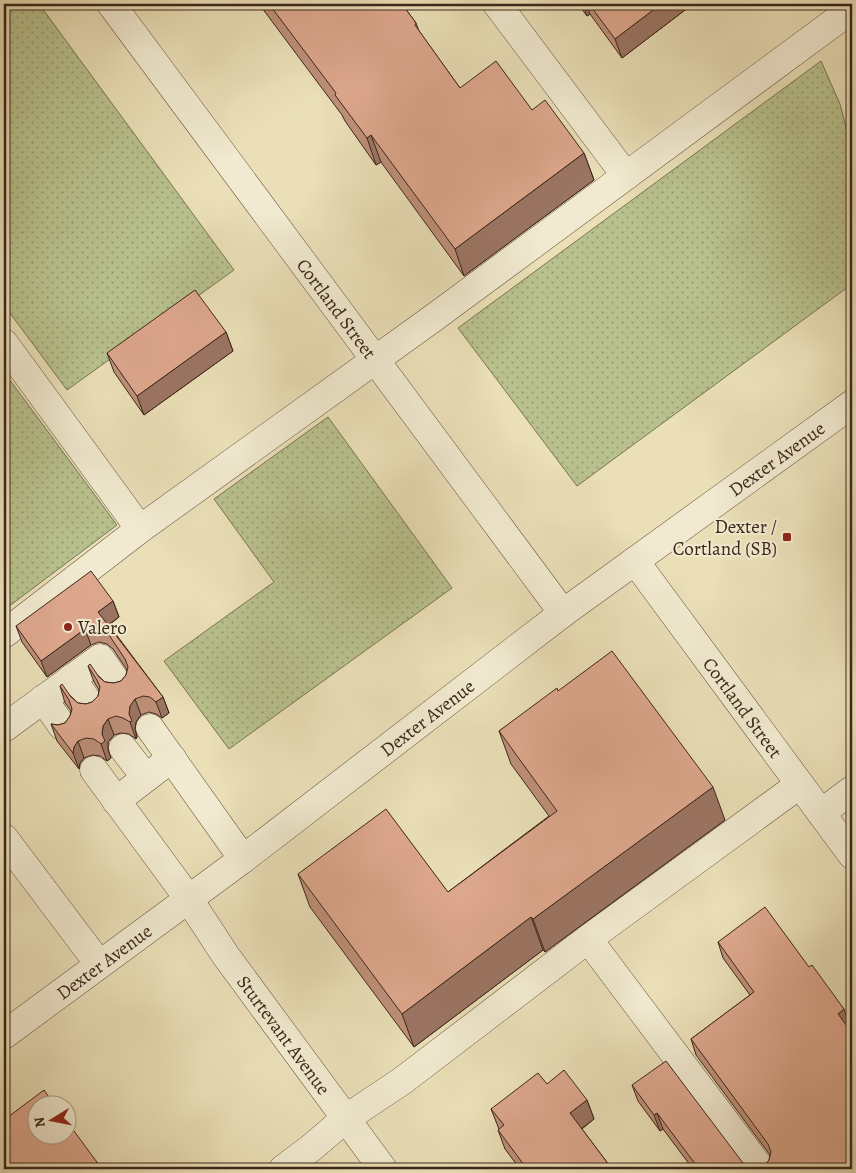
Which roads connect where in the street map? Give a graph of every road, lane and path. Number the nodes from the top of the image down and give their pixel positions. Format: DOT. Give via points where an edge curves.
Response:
graph roads {
  1 [pos="112,4"];
  2 [pos="497,4"];
  3 [pos="852,9"];
  4 [pos="626,176"];
  5 [pos="4,343"];
  6 [pos="376,360"];
  7 [pos="852,404"];
  8 [pos="140,529"];
  9 [pos="635,561"];
  10 [pos="563,613"];
  11 [pos="4,634"];
  12 [pos="72,678"];
  13 [pos="118,684"];
  14 [pos="43,699"];
  15 [pos="90,704"];
  16 [pos="62,726"];
  17 [pos="4,728"];
  18 [pos="150,728"];
  19 [pos="123,748"];
  20 [pos="172,758"];
  21 [pos="94,770"];
  22 [pos="146,778"];
  23 [pos="799,785"];
  24 [pos="852,790"];
  25 [pos="116,801"];
  26 [pos="821,814"];
  27 [pos="4,838"];
  28 [pos="852,855"];
  29 [pos="243,859"];
  30 [pos="188,898"];
  31 [pos="588,939"];
  32 [pos="99,964"];
  33 [pos="4,1035"];
  34 [pos="345,1119"];
  35 [pos="283,1169"];
  36 [pos="384,1169"];
  37 [pos="761,1169"];
  1 -- 6 [label="street, Cortland Street"];
  2 -- 4 [label="street"];
  3 -- 4 [label="street"];
  4 -- 6 [label="street"];
  5 -- 8 [label="street"];
  6 -- 8 [label="street"];
  6 -- 10 [label="street, Cortland Street"];
  7 -- 9 [label="street, Dexter Avenue"];
  8 -- 11 [label="street"];
  9 -- 10 [label="street, Dexter Avenue"];
  9 -- 23 [label="street, Cortland Street"];
  10 -- 29 [label="street, Dexter Avenue"];
  12 -- 13 [label="street" via="100,658"];
  12 -- 14 [label="street"];
  12 -- 15 [label="street"];
  14 -- 16 [label="street"];
  14 -- 17 [label="street"];
  18 -- 20 [label="street"];
  19 -- 22 [label="street"];
  20 -- 22 [label="street"];
  20 -- 29 [label="street"];
  21 -- 25 [label="street, Sturtevant Avenue"];
  22 -- 25 [label="street"];
  23 -- 26 [label="street, Cortland Street"];
  23 -- 31 [label="street"];
  24 -- 26 [label="street"];
  25 -- 30 [label="street, Sturtevant Avenue"];
  26 -- 28 [label="street, Cortland Street"];
  27 -- 32 [label="street"];
  29 -- 30 [label="street, Dexter Avenue"];
  30 -- 32 [label="street, Dexter Avenue"];
  30 -- 34 [label="street, Sturtevant Avenue" via="226,956"];
  31 -- 34 [label="street" via="402,1081"];
  31 -- 37 [label="street"];
  32 -- 33 [label="street, Dexter Avenue"];
  34 -- 35 [label="street"];
  34 -- 36 [label="street, Sturtevant Avenue"];
}
